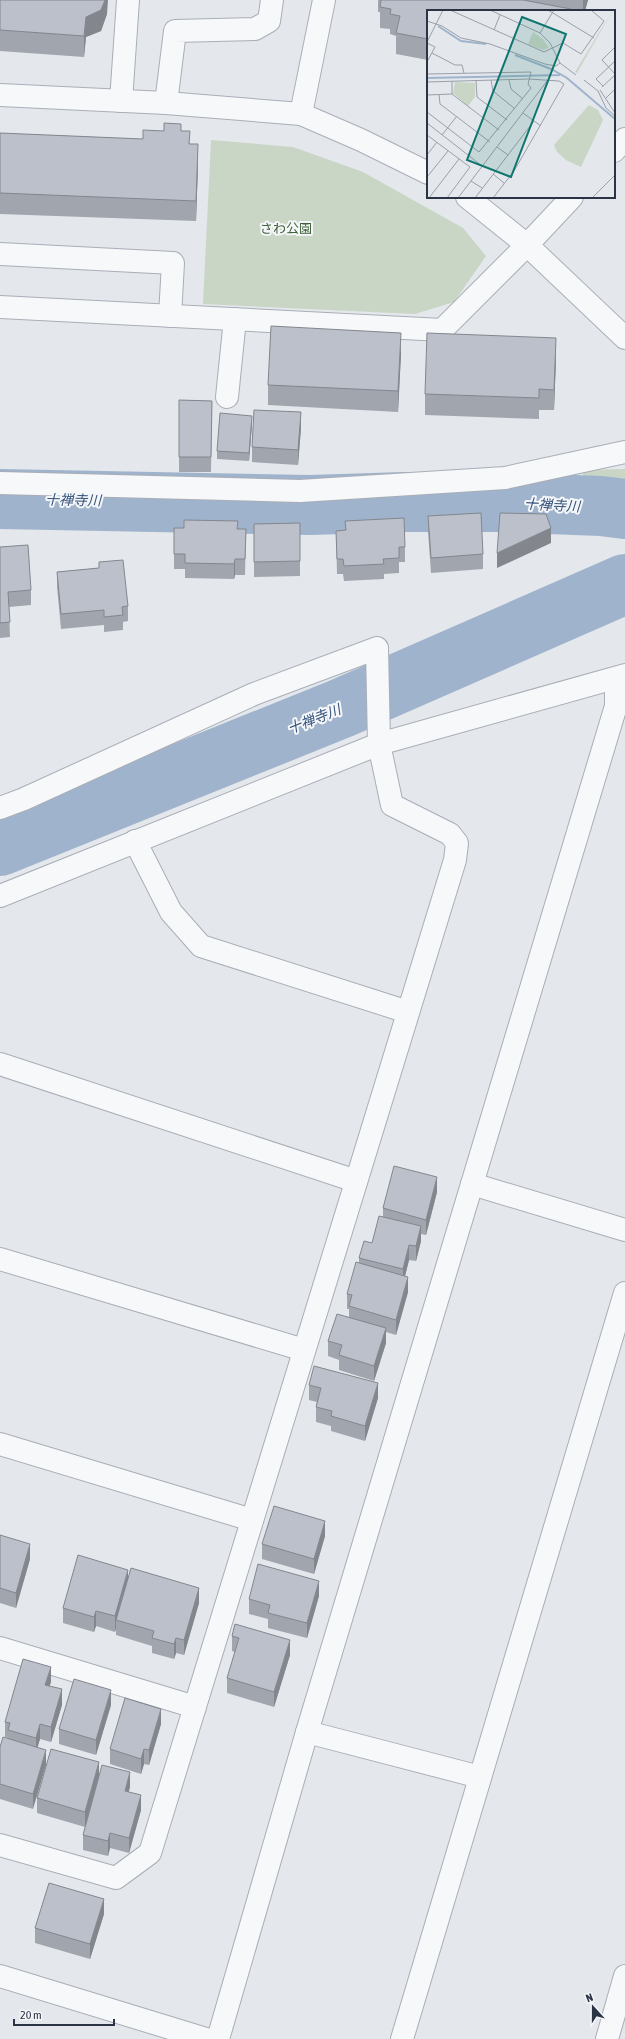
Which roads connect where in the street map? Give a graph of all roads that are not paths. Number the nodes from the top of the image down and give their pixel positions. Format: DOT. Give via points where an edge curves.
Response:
graph roads {
  1 [pos="128,0"];
  2 [pos="272,0"];
  3 [pos="324,0"];
  4 [pos="0,95"];
  5 [pos="121,101"];
  6 [pos="166,103"];
  7 [pos="301,114"];
  8 [pos="625,139"];
  9 [pos="615,150"];
  10 [pos="427,172"];
  11 [pos="468,198"];
  12 [pos="571,198"];
  13 [pos="527,245"];
  14 [pos="0,254"];
  15 [pos="0,307"];
  16 [pos="170,316"];
  17 [pos="235,319"];
  18 [pos="625,338"];
  19 [pos="228,397"];
  20 [pos="625,452"];
  21 [pos="0,483"];
  22 [pos="620,677"];
  23 [pos="379,744"];
  24 [pos="0,808"];
  25 [pos="135,841"];
  26 [pos="0,896"];
  27 [pos="408,1012"];
  28 [pos="0,1064"];
  29 [pos="356,1181"];
  30 [pos="472,1184"];
  31 [pos="625,1230"];
  32 [pos="0,1259"];
  33 [pos="625,1293"];
  34 [pos="304,1350"];
  35 [pos="0,1444"];
  36 [pos="252,1520"];
  37 [pos="0,1648"];
  38 [pos="195,1707"];
  39 [pos="308,1732"];
  40 [pos="480,1777"];
  41 [pos="0,1845"];
  42 [pos="0,1976"];
  43 [pos="625,1976"];
  44 [pos="206,2039"];
  45 [pos="218,2039"];
  46 [pos="402,2039"];
  47 [pos="607,2039"];
  1 -- 5 [label="street"];
  2 -- 6 [label="street" via="270,21 255,29 175,31"];
  3 -- 7 [label="street"];
  4 -- 5 [label="street"];
  5 -- 6 [label="street"];
  6 -- 7 [label="street"];
  7 -- 10 [label="street"];
  8 -- 9 [label="street"];
  11 -- 13 [label="street"];
  12 -- 13 [label="street"];
  13 -- 17 [label="street" via="442,330"];
  13 -- 18 [label="street"];
  14 -- 16 [label="street" via="173,263"];
  15 -- 16 [label="street"];
  16 -- 17 [label="street"];
  17 -- 19 [label="street"];
  20 -- 21 [label="street" via="505,478 300,491"];
  22 -- 23 [label="street"];
  22 -- 30 [label="street" via="616,706"];
  23 -- 24 [label="street" via="377,648 254,694"];
  23 -- 25 [label="street"];
  23 -- 27 [label="street" via="392,805 450,834 457,843 455,860"];
  25 -- 26 [label="street"];
  25 -- 27 [label="street" via="171,912 201,946"];
  27 -- 29 [label="street"];
  28 -- 29 [label="street"];
  29 -- 34 [label="street"];
  30 -- 31 [label="street"];
  30 -- 39 [label="street"];
  32 -- 34 [label="street"];
  33 -- 40 [label="street"];
  34 -- 36 [label="street"];
  35 -- 36 [label="street"];
  36 -- 38 [label="street"];
  37 -- 38 [label="street"];
  38 -- 41 [label="street" via="150,1853 116,1878"];
  39 -- 40 [label="street"];
  39 -- 45 [label="street"];
  40 -- 46 [label="street"];
  42 -- 44 [label="street"];
  43 -- 47 [label="street"];
}
